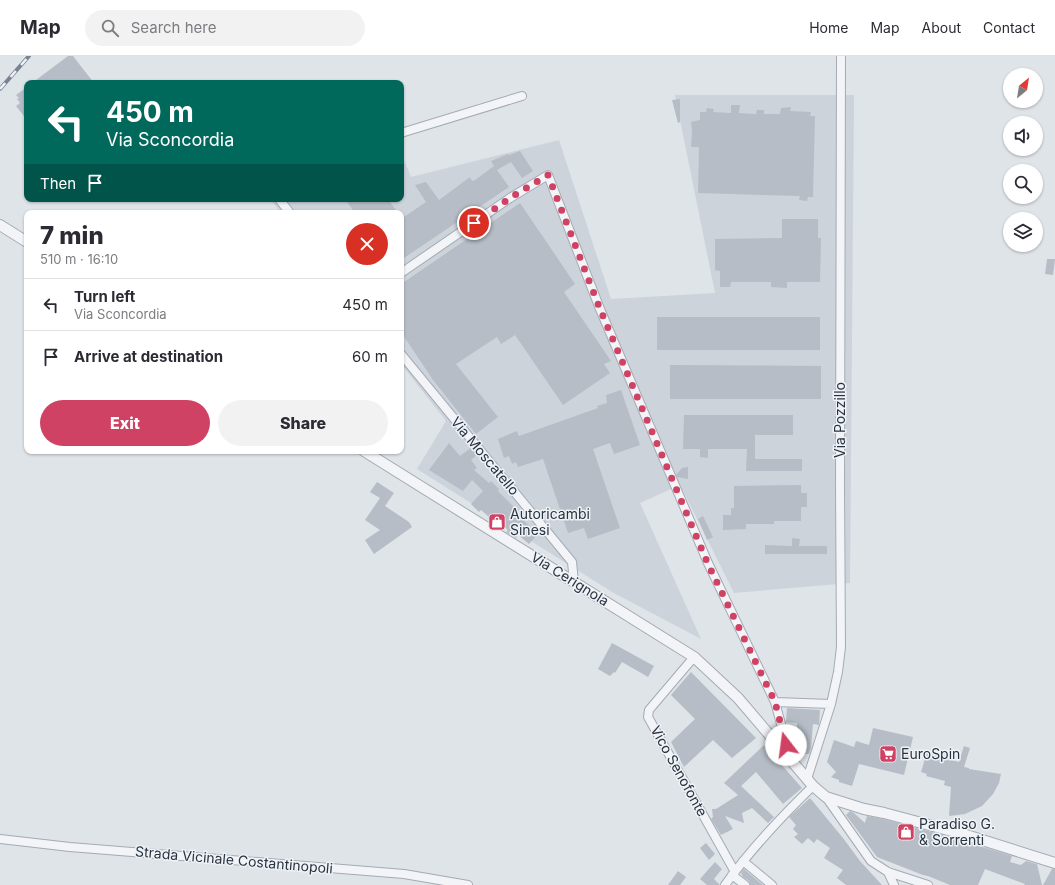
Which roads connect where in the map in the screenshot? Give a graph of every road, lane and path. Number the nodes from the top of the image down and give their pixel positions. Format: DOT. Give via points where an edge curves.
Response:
graph roads {
  1 [pos="841,56"];
  2 [pos="522,96"];
  3 [pos="404,133"];
  4 [pos="281,202"];
  5 [pos="288,210"];
  6 [pos="0,225"];
  7 [pos="24,240"];
  8 [pos="404,271"];
  9 [pos="404,358"];
  10 [pos="369,454"];
  11 [pos="574,582"];
  12 [pos="694,657"];
  13 [pos="775,702"];
  14 [pos="831,704"];
  15 [pos="790,760"];
  16 [pos="810,782"];
  17 [pos="826,797"];
  18 [pos="0,839"];
  19 [pos="743,862"];
  20 [pos="1055,863"];
  21 [pos="888,872"];
  22 [pos="733,874"];
  23 [pos="468,885"];
  24 [pos="725,885"];
  25 [pos="745,885"];
  26 [pos="772,885"];
  27 [pos="894,885"];
  28 [pos="928,885"];
  1 -- 14 [label="street, Via Pozzillo" via="841,647"];
  2 -- 3 [label="street"];
  4 -- 5 [label="street"];
  6 -- 7 [label="street"];
  8 -- 13 [label="street" via="548,175 600,309 708,564"];
  9 -- 11 [label="street, Via Moscatello" via="572,562"];
  10 -- 11 [label="street, Via Cerignola"];
  11 -- 12 [label="street, Via Cerignola"];
  12 -- 15 [label="street, Via Cerignola" via="738,698"];
  12 -- 22 [label="street, Vico Senofonte" via="649,710 648,717"];
  13 -- 14 [label="street"];
  13 -- 15 [label="street"];
  14 -- 16 [label="street, Via Pozzillo"];
  15 -- 16 [label="street, Via Cerignola"];
  16 -- 17 [label="street, Via Cerignola"];
  16 -- 19 [label="street"];
  17 -- 20 [label="street" via="963,834"];
  17 -- 21 [label="street" via="871,861"];
  18 -- 23 [label="street, Strada Vicinale Costantinopoli" via="78,848 404,874"];
  19 -- 22 [label="street"];
  19 -- 26 [label="street"];
  21 -- 27 [label="street"];
  21 -- 28 [label="street"];
  22 -- 24 [label="street"];
  22 -- 25 [label="street"];
}
